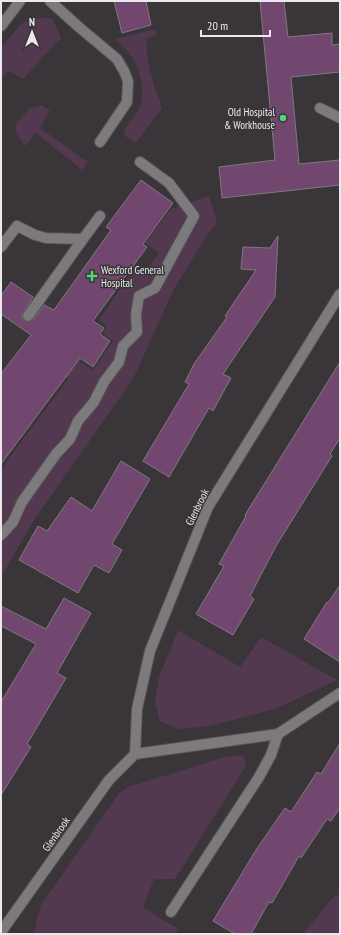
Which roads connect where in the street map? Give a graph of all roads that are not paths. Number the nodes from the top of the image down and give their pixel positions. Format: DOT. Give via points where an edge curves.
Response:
graph roads {
  1 [pos="20,1"];
  2 [pos="50,1"];
  3 [pos="1,26"];
  4 [pos="320,108"];
  5 [pos="340,118"];
  6 [pos="100,142"];
  7 [pos="140,162"];
  8 [pos="100,216"];
  9 [pos="83,238"];
  10 [pos="1,247"];
  11 [pos="340,294"];
  12 [pos="28,316"];
  13 [pos="1,535"];
  14 [pos="340,693"];
  15 [pos="278,734"];
  16 [pos="135,754"];
  17 [pos="171,912"];
  18 [pos="1,932"];
  1 -- 3 [label="street"];
  2 -- 6 [label="street" via="118,59 128,81 127,102"];
  4 -- 5 [label="street"];
  7 -- 13 [label="street" via="169,183 194,216 154,288 139,296 137,332 123,346 119,362 78,422 70,439 56,454 22,502 13,522"];
  8 -- 9 [label="street"];
  9 -- 10 [label="street" via="46,238 17,226"];
  9 -- 12 [label="street"];
  11 -- 16 [label="street, Glenbrook" via="208,507 150,651 137,709"];
  14 -- 15 [label="street"];
  15 -- 16 [label="street"];
  15 -- 17 [label="street" via="259,777"];
  16 -- 18 [label="street, Glenbrook" via="109,780"];
}
